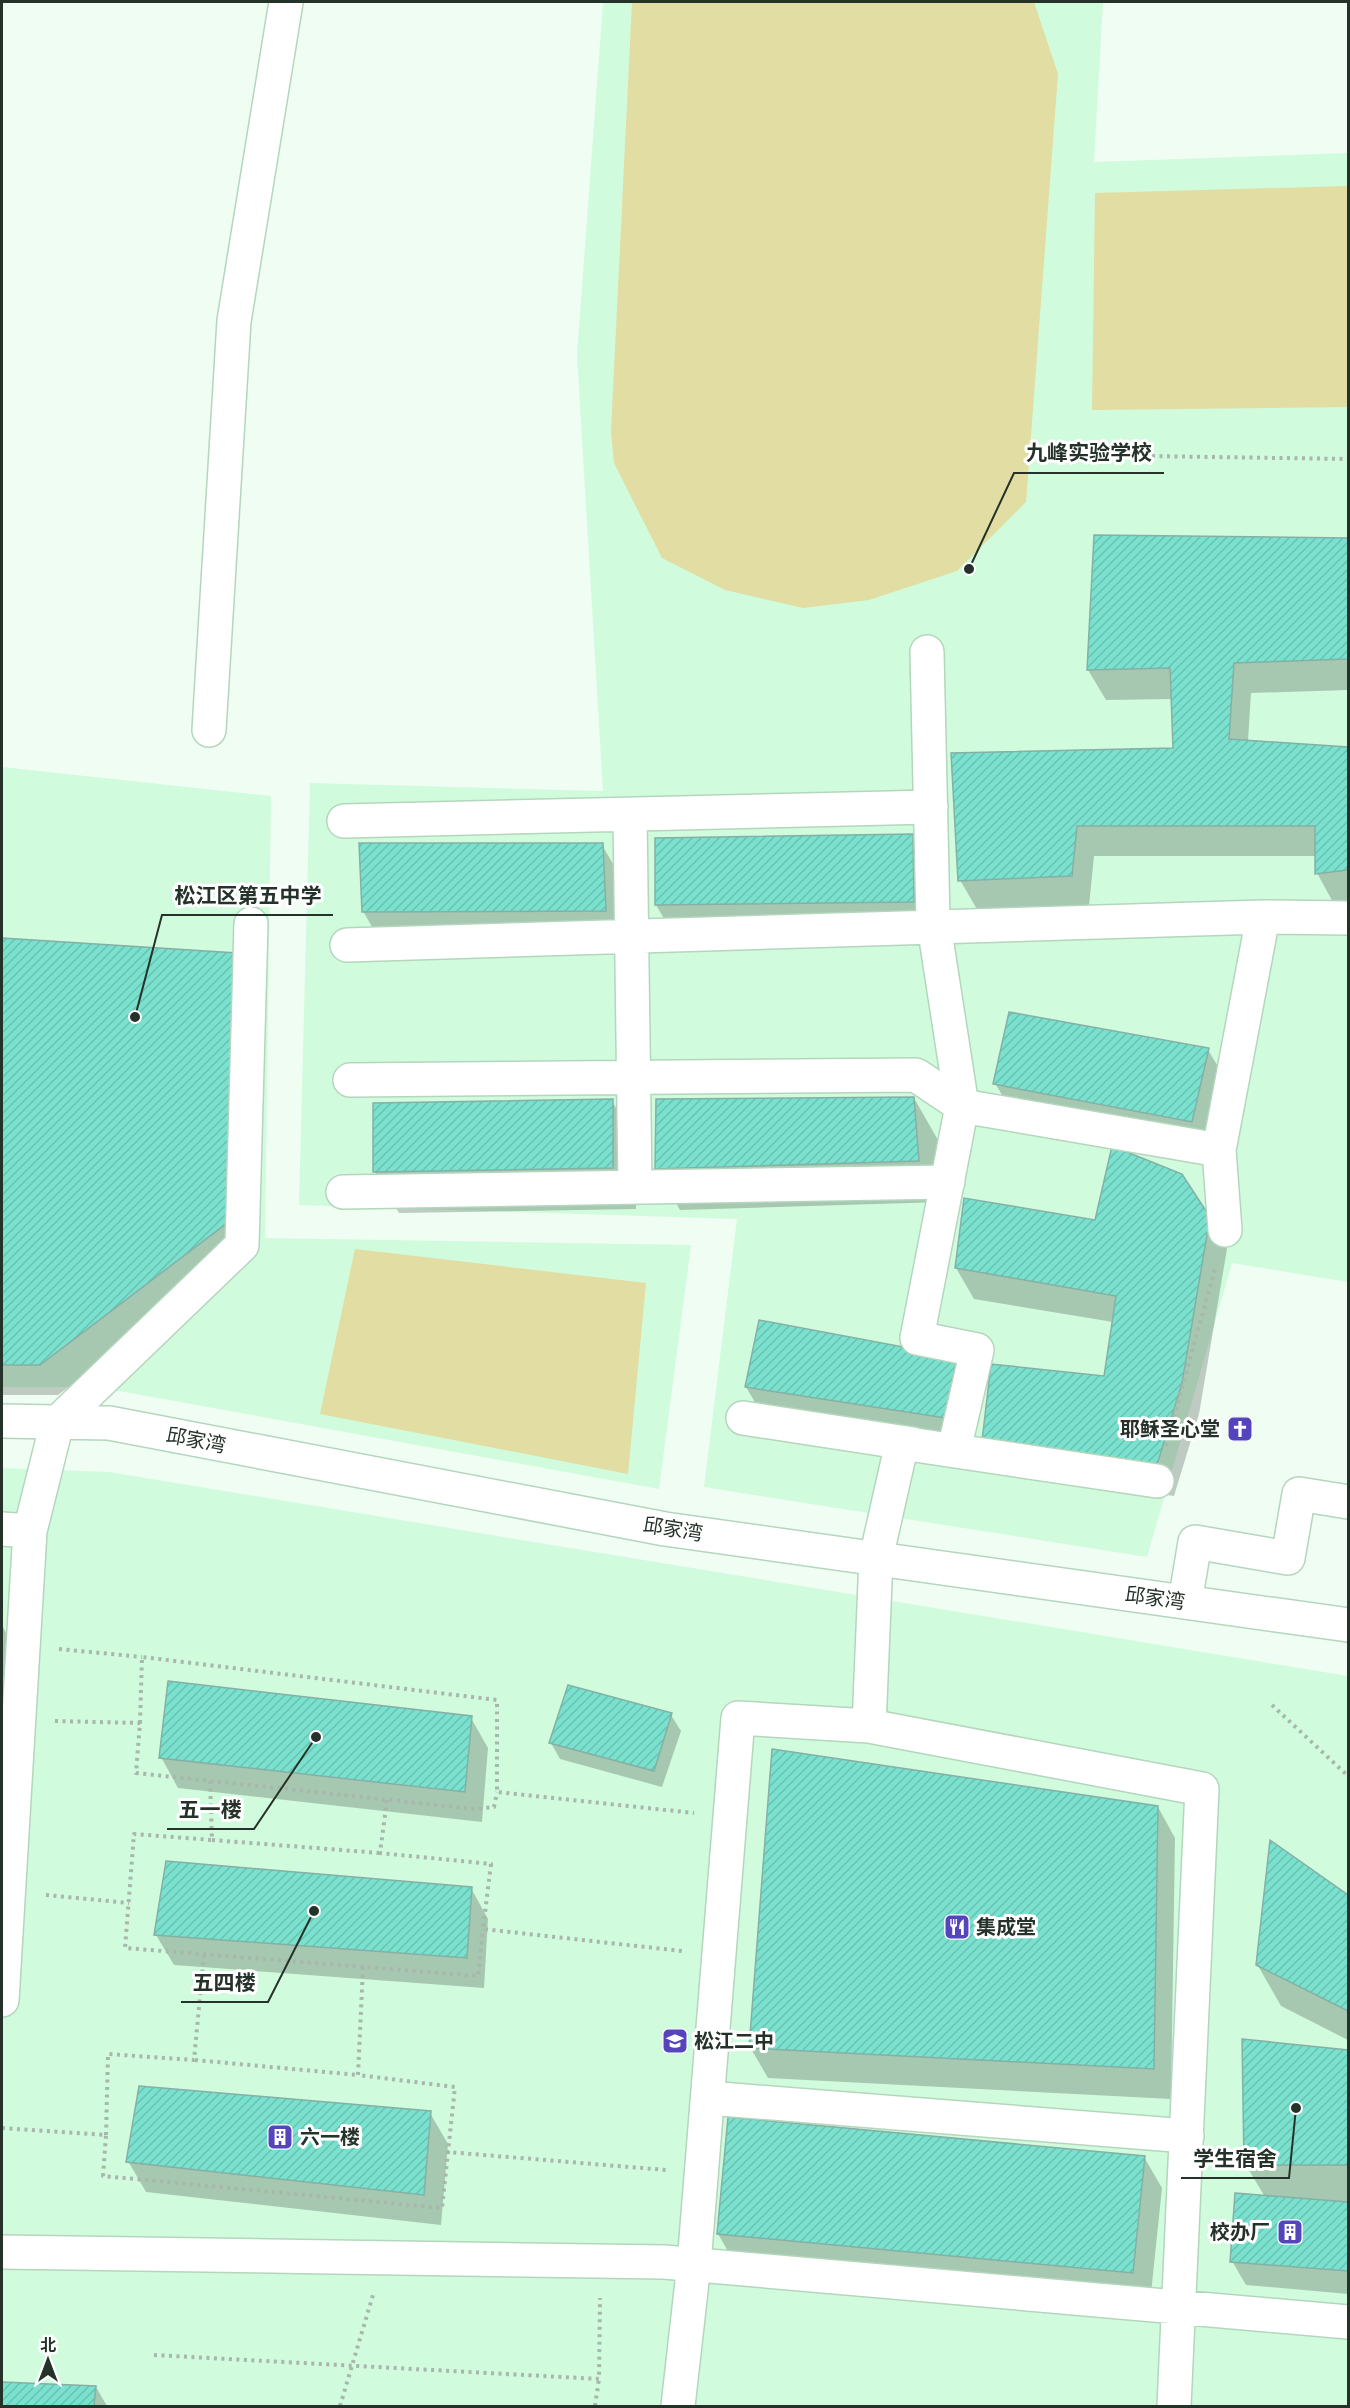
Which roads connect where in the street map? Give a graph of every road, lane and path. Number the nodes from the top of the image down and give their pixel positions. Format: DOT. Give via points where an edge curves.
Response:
graph roads {
  1 [pos="286,2"];
  2 [pos="1077,454"];
  3 [pos="1348,459"];
  4 [pos="927,652"];
  5 [pos="209,730"];
  6 [pos="931,807"];
  7 [pos="630,815"];
  8 [pos="344,821"];
  9 [pos="1263,916"];
  10 [pos="1348,918"];
  11 [pos="251,924"];
  12 [pos="934,927"];
  13 [pos="631,936"];
  14 [pos="347,945"];
  15 [pos="634,1077"];
  16 [pos="350,1080"];
  17 [pos="962,1106"];
  18 [pos="1219,1150"];
  19 [pos="948,1182"];
  20 [pos="635,1187"];
  21 [pos="343,1192"];
  22 [pos="1225,1230"];
  23 [pos="743,1418"];
  24 [pos="2,1421"];
  25 [pos="57,1423"];
  26 [pos="913,1444"];
  27 [pos="954,1450"];
  28 [pos="1157,1481"];
  29 [pos="1348,1502"];
  30 [pos="16,1530"];
  31 [pos="876,1558"];
  32 [pos="1185,1602"];
  33 [pos="1348,1625"];
  34 [pos="23,1646"];
  35 [pos="142,1657"];
  36 [pos="1272,1705"];
  37 [pos="19,1719"];
  38 [pos="140,1723"];
  39 [pos="869,1726"];
  40 [pos="1348,1776"];
  41 [pos="210,1781"];
  42 [pos="497,1792"];
  43 [pos="387,1800"];
  44 [pos="730,1817"];
  45 [pos="7,1837"];
  46 [pos="212,1840"];
  47 [pos="380,1853"];
  48 [pos="8,1892"];
  49 [pos="129,1903"];
  50 [pos="483,1929"];
  51 [pos="204,1954"];
  52 [pos="719,1955"];
  53 [pos="3,1959"];
  54 [pos="363,1967"];
  55 [pos="2,2000"];
  56 [pos="194,2060"];
  57 [pos="358,2076"];
  58 [pos="708,2098"];
  59 [pos="2,2128"];
  60 [pos="106,2135"];
  61 [pos="1186,2136"];
  62 [pos="448,2152"];
  63 [pos="702,2173"];
  64 [pos="2,2252"];
  65 [pos="384,2258"];
  66 [pos="601,2261"];
  67 [pos="694,2264"];
  68 [pos="1179,2307"];
  69 [pos="1348,2322"];
  70 [pos="154,2355"];
  71 [pos="353,2365"];
  72 [pos="599,2379"];
  73 [pos="340,2406"];
  74 [pos="596,2406"];
  75 [pos="678,2406"];
  76 [pos="1174,2406"];
  1 -- 5 [label="street" via="234,321"];
  2 -- 3 [label="path"];
  4 -- 6 [label="street"];
  6 -- 7 [label="street"];
  6 -- 12 [label="street"];
  7 -- 8 [label="street"];
  7 -- 13 [label="street"];
  9 -- 10 [label="street"];
  9 -- 12 [label="street"];
  9 -- 18 [label="street"];
  11 -- 25 [label="street" via="242,1245"];
  12 -- 13 [label="street"];
  12 -- 17 [label="street"];
  13 -- 14 [label="street"];
  13 -- 15 [label="street"];
  15 -- 16 [label="street"];
  15 -- 17 [label="street" via="916,1075"];
  15 -- 20 [label="street"];
  17 -- 18 [label="street"];
  17 -- 19 [label="street"];
  18 -- 22 [label="street"];
  19 -- 20 [label="street"];
  19 -- 27 [label="street" via="917,1338 977,1350"];
  20 -- 21 [label="street"];
  22 -- 28 [label="path"];
  23 -- 26 [label="street"];
  24 -- 25 [label="street, 邱家湾"];
  25 -- 30 [label="street"];
  25 -- 31 [label="street, 邱家湾" via="109,1423 665,1529"];
  26 -- 27 [label="street"];
  26 -- 31 [label="street" via="902,1443"];
  27 -- 28 [label="street"];
  29 -- 32 [label="street" via="1299,1494 1288,1558 1195,1542"];
  30 -- 34 [label="street"];
  31 -- 32 [label="street, 邱家湾"];
  31 -- 39 [label="street"];
  32 -- 33 [label="street, 邱家湾"];
  34 -- 35 [label="path"];
  34 -- 37 [label="street"];
  35 -- 38 [label="path"];
  35 -- 42 [label="path" via="497,1701"];
  36 -- 40 [label="path"];
  37 -- 38 [label="path"];
  37 -- 45 [label="street"];
  38 -- 41 [label="path" via="136,1773"];
  39 -- 44 [label="street" via="738,1718"];
  39 -- 61 [label="street" via="1202,1789"];
  41 -- 43 [label="path"];
  41 -- 46 [label="path"];
  42 -- 43 [label="path" via="494,1807 474,1809"];
  42 -- 44 [label="path"];
  43 -- 47 [label="path"];
  44 -- 52 [label="street"];
  45 -- 48 [label="street"];
  46 -- 47 [label="path"];
  46 -- 49 [label="path" via="134,1834"];
  47 -- 50 [label="path" via="491,1864"];
  48 -- 49 [label="path"];
  48 -- 53 [label="street"];
  49 -- 51 [label="path" via="124,1948"];
  50 -- 52 [label="path"];
  50 -- 54 [label="path" via="478,1976"];
  51 -- 54 [label="path"];
  51 -- 56 [label="path"];
  52 -- 58 [label="street"];
  53 -- 55 [label="street"];
  54 -- 57 [label="path"];
  56 -- 57 [label="path"];
  56 -- 60 [label="path" via="108,2054"];
  57 -- 62 [label="path" via="455,2087"];
  58 -- 61 [label="street"];
  58 -- 63 [label="street"];
  59 -- 60 [label="path"];
  60 -- 62 [label="path" via="103,2176 442,2208"];
  61 -- 68 [label="street"];
  62 -- 63 [label="path"];
  63 -- 67 [label="street"];
  64 -- 65 [label="street"];
  65 -- 66 [label="street"];
  65 -- 71 [label="path"];
  66 -- 67 [label="street"];
  66 -- 72 [label="path"];
  67 -- 68 [label="street"];
  67 -- 75 [label="street"];
  68 -- 69 [label="street"];
  68 -- 76 [label="street"];
  70 -- 71 [label="path"];
  71 -- 72 [label="path"];
  71 -- 73 [label="path"];
  72 -- 74 [label="path"];
}
